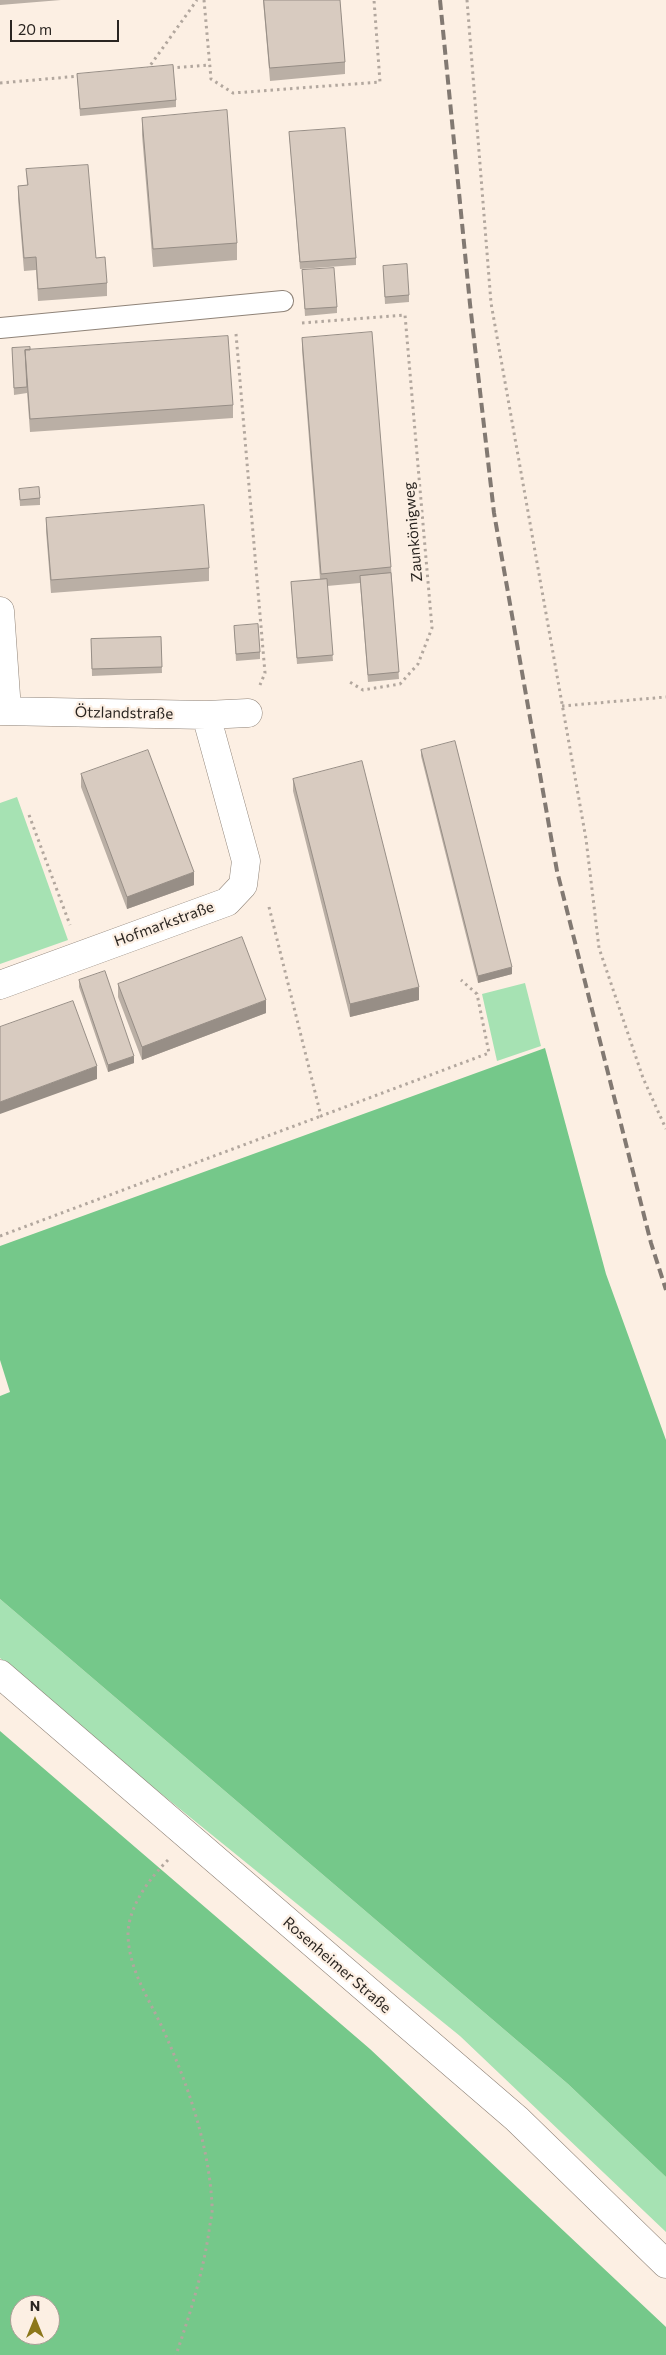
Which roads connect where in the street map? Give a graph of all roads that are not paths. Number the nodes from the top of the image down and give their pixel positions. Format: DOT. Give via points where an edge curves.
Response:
graph roads {
  1 [pos="283,301"];
  2 [pos="0,328"];
  3 [pos="0,611"];
  4 [pos="3,711"];
  5 [pos="248,713"];
  6 [pos="206,715"];
  7 [pos="0,985"];
  8 [pos="0,1674"];
  9 [pos="666,2264"];
  1 -- 2 [label="lane"];
  3 -- 4 [label="street"];
  4 -- 6 [label="street, Ötzlandstraße"];
  5 -- 6 [label="street, Ötzlandstraße"];
  6 -- 7 [label="street, Hofmarkstraße" via="246,861 243,885 227,902"];
  8 -- 9 [label="street, Rosenheimer Straße" via="517,2119"];
}
